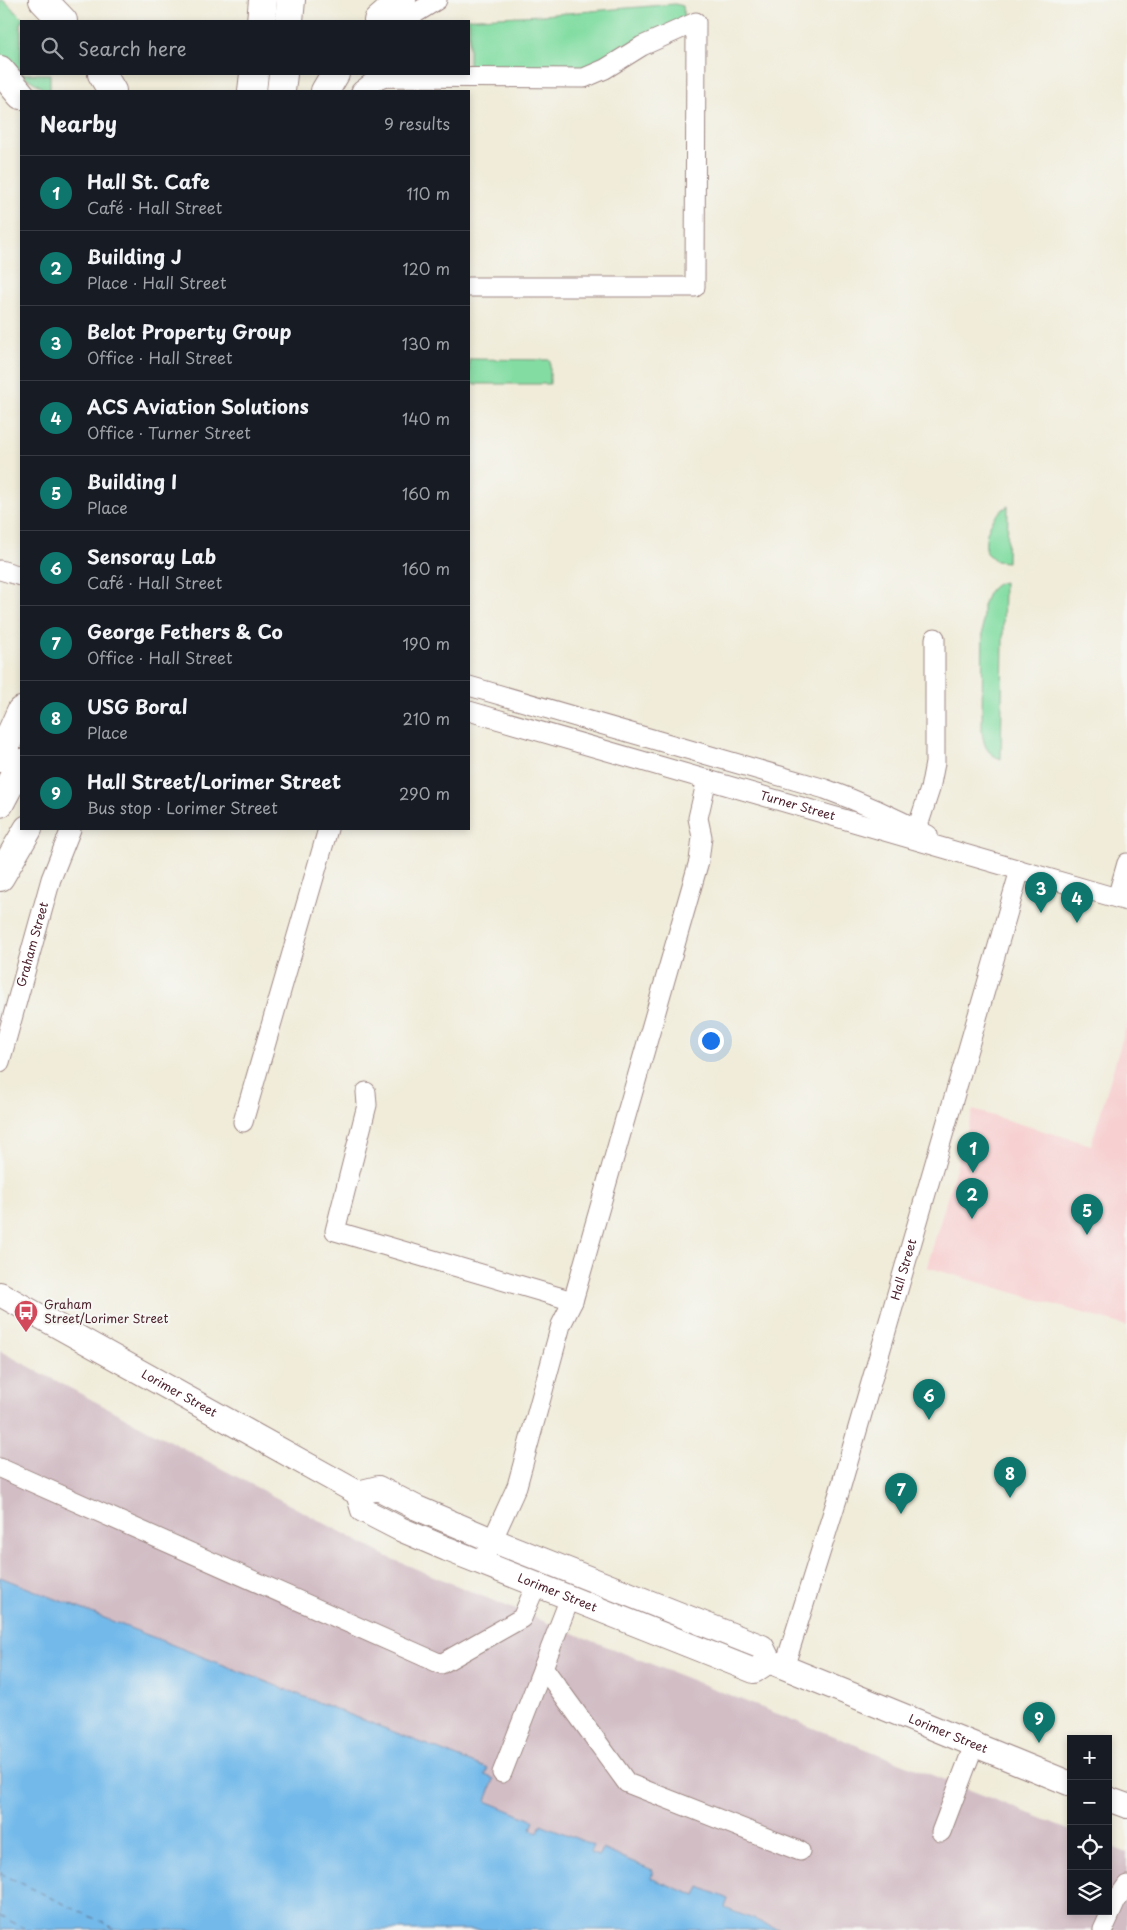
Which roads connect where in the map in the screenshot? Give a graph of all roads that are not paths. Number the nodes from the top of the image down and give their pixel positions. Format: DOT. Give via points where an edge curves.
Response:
graph roads {
  1 [pos="43,0"];
  2 [pos="263,0"];
  3 [pos="291,0"];
  4 [pos="402,0"];
  5 [pos="437,0"];
  6 [pos="62,20"];
  7 [pos="261,20"];
  8 [pos="289,20"];
  9 [pos="379,20"];
  10 [pos="405,20"];
  11 [pos="0,70"];
  12 [pos="103,75"];
  13 [pos="254,75"];
  14 [pos="283,75"];
  15 [pos="334,75"];
  16 [pos="345,75"];
  17 [pos="111,90"];
  18 [pos="252,90"];
  19 [pos="281,90"];
  20 [pos="326,90"];
  21 [pos="332,90"];
  22 [pos="362,90"];
  23 [pos="20,94"];
  24 [pos="470,287"];
  25 [pos="0,570"];
  26 [pos="20,576"];
  27 [pos="935,638"];
  28 [pos="470,686"];
  29 [pos="470,711"];
  30 [pos="20,713"];
  31 [pos="0,758"];
  32 [pos="20,765"];
  33 [pos="707,780"];
  34 [pos="0,803"];
  35 [pos="916,829"];
  36 [pos="27,830"];
  37 [pos="71,830"];
  38 [pos="328,830"];
  39 [pos="956,851"];
  40 [pos="1127,863"];
  41 [pos="1020,870"];
  42 [pos="0,877"];
  43 [pos="1122,899"];
  44 [pos="0,1062"];
  45 [pos="366,1092"];
  46 [pos="243,1122"];
  47 [pos="0,1294"];
  48 [pos="573,1301"];
  49 [pos="0,1468"];
  50 [pos="358,1493"];
  51 [pos="492,1540"];
  52 [pos="482,1564"];
  53 [pos="536,1585"];
  54 [pos="570,1598"];
  55 [pos="776,1664"];
  56 [pos="543,1667"];
  57 [pos="974,1745"];
  58 [pos="502,1773"];
  59 [pos="1067,1782"];
  60 [pos="1112,1800"];
  61 [pos="1127,1806"];
  62 [pos="941,1832"];
  63 [pos="800,1851"];
  64 [pos="1127,1885"];
  65 [pos="1103,1930"];
  1 -- 6 [label="highway"];
  2 -- 7 [label="highway"];
  3 -- 8 [label="highway"];
  4 -- 9 [label="highway"];
  5 -- 10 [label="street"];
  11 -- 23 [label="highway"];
  12 -- 17 [label="highway"];
  13 -- 18 [label="highway"];
  14 -- 19 [label="highway"];
  15 -- 20 [label="highway"];
  16 -- 21 [label="street"];
  22 -- 24 [label="street" via="386,77 584,78 642,46 696,22 695,288"];
  25 -- 26 [label="street"];
  27 -- 35 [label="street" via="935,763"];
  28 -- 35 [label="street" via="825,789 864,803"];
  29 -- 33 [label="street, Turner Street"];
  30 -- 31 [label="highway"];
  32 -- 34 [label="highway"];
  33 -- 39 [label="street, Turner Street"];
  33 -- 48 [label="street" via="698,818 702,837 699,861"];
  35 -- 39 [label="street"];
  36 -- 42 [label="highway"];
  37 -- 44 [label="street, Graham Street" via="51,879"];
  38 -- 46 [label="street"];
  39 -- 41 [label="street, Turner Street"];
  40 -- 43 [label="street"];
  41 -- 43 [label="street, Turner Street"];
  41 -- 55 [label="street, Hall Street" via="841,1485"];
  45 -- 48 [label="street" via="367,1105 335,1231"];
  47 -- 50 [label="main road, Lorimer Street"];
  48 -- 51 [label="street" via="561,1325 517,1486"];
  49 -- 53 [label="street" via="441,1664 522,1618"];
  50 -- 51 [label="main road, Lorimer Street" via="378,1488"];
  50 -- 52 [label="main road, Lorimer Street" via="363,1510"];
  51 -- 52 [label="street"];
  51 -- 55 [label="main road, Lorimer Street" via="762,1647"];
  52 -- 53 [label="main road, Lorimer Street"];
  53 -- 54 [label="main road, Lorimer Street"];
  54 -- 55 [label="main road, Lorimer Street" via="754,1671"];
  54 -- 56 [label="street"];
  55 -- 57 [label="main road, Lorimer Street"];
  56 -- 58 [label="street"];
  56 -- 63 [label="street" via="628,1783"];
  57 -- 59 [label="main road, Lorimer Street"];
  57 -- 62 [label="street"];
  60 -- 61 [label="main road"];
  64 -- 65 [label="street"];
}
